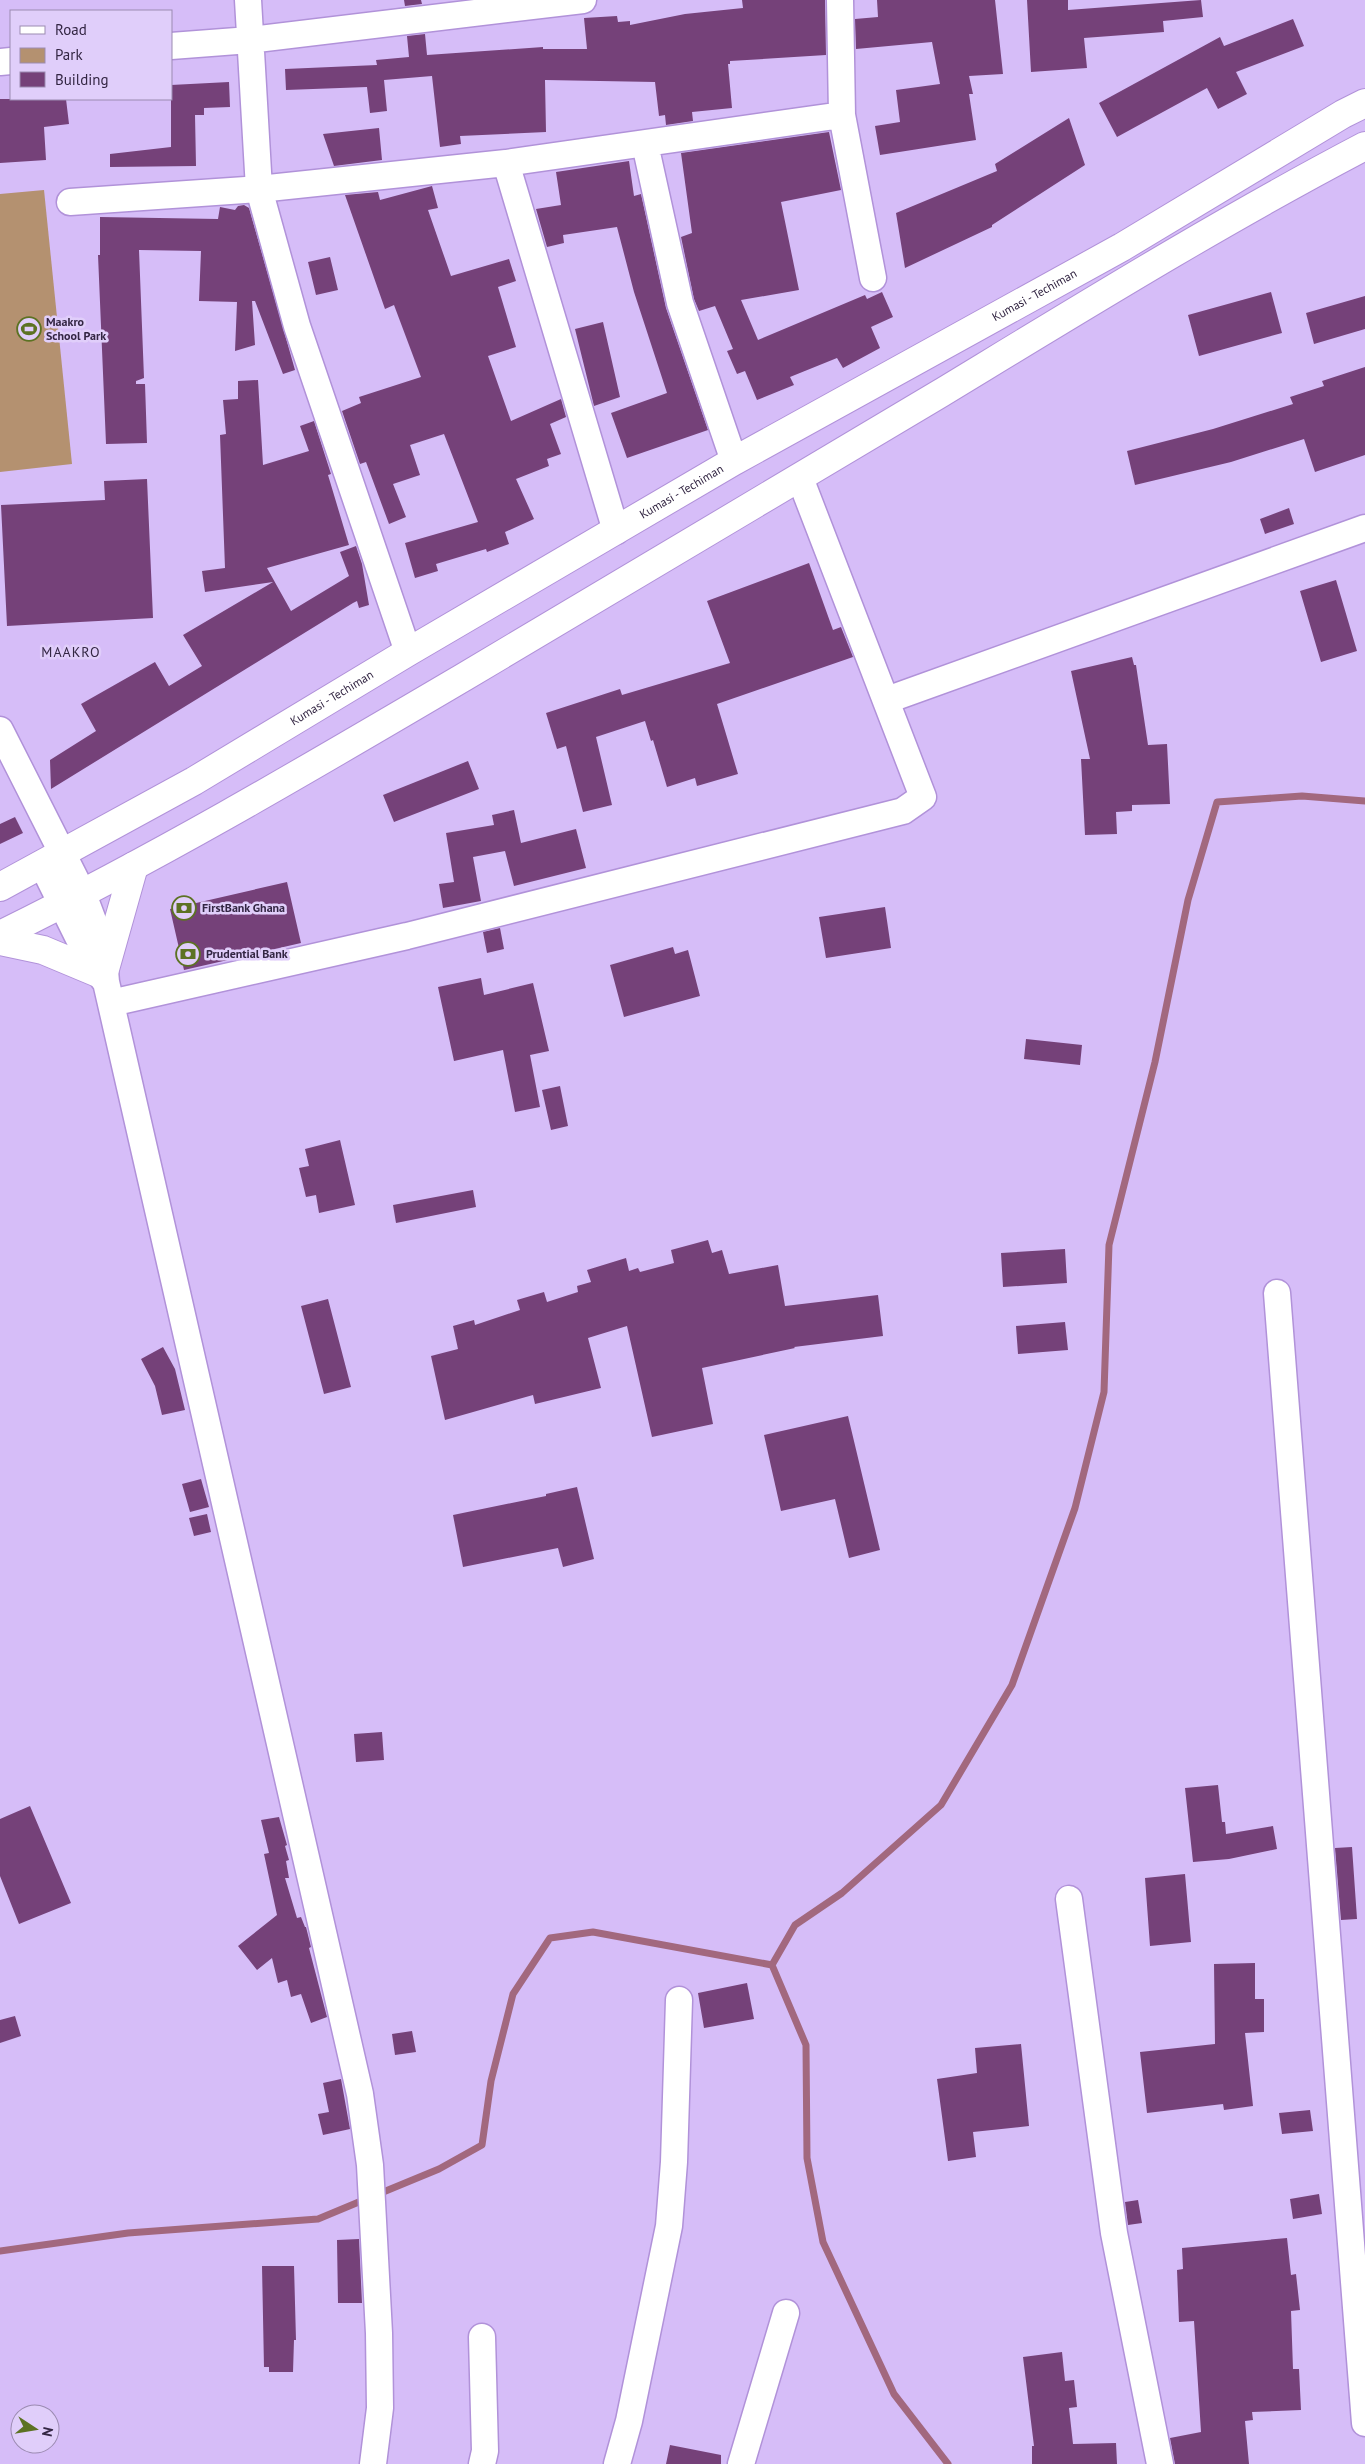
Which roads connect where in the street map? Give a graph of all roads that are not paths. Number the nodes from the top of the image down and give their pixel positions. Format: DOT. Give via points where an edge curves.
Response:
graph roads {
  1 [pos="248,0"];
  2 [pos="583,0"];
  3 [pos="840,0"];
  4 [pos="250,40"];
  5 [pos="172,46"];
  6 [pos="1365,103"];
  7 [pos="842,115"];
  8 [pos="645,144"];
  9 [pos="1365,146"];
  10 [pos="506,163"];
  11 [pos="1231,181"];
  12 [pos="259,189"];
  13 [pos="70,202"];
  14 [pos="1247,209"];
  15 [pos="873,278"];
  16 [pos="734,461"];
  17 [pos="800,478"];
  18 [pos="1365,528"];
  19 [pos="616,531"];
  20 [pos="408,652"];
  21 [pos="887,700"];
  22 [pos="0,730"];
  23 [pos="52,858"];
  24 [pos="134,866"];
  25 [pos="0,887"];
  26 [pos="73,899"];
  27 [pos="0,935"];
  28 [pos="0,941"];
  29 [pos="105,982"];
  30 [pos="1277,1293"];
  31 [pos="1069,1899"];
  32 [pos="679,2000"];
  33 [pos="786,2313"];
  34 [pos="482,2336"];
  35 [pos="1365,2423"];
  36 [pos="373,2464"];
  37 [pos="482,2464"];
  38 [pos="618,2464"];
  39 [pos="741,2464"];
  40 [pos="1160,2464"];
  1 -- 4 [label="street"];
  2 -- 4 [label="street"];
  3 -- 7 [label="street"];
  4 -- 5 [label="street"];
  4 -- 12 [label="street"];
  6 -- 11 [label="highway, Kumasi - Techiman"];
  7 -- 8 [label="street"];
  7 -- 15 [label="street"];
  8 -- 10 [label="street"];
  8 -- 16 [label="street" via="680,303"];
  9 -- 14 [label="highway"];
  10 -- 12 [label="street"];
  10 -- 19 [label="street"];
  11 -- 14 [label="highway"];
  11 -- 16 [label="highway, Kumasi - Techiman" via="1122,247"];
  12 -- 13 [label="street"];
  12 -- 20 [label="street" via="297,326"];
  14 -- 17 [label="highway"];
  16 -- 19 [label="highway, Kumasi - Techiman"];
  17 -- 21 [label="street"];
  17 -- 24 [label="highway" via="265,794"];
  18 -- 21 [label="street"];
  19 -- 20 [label="highway, Kumasi - Techiman"];
  20 -- 23 [label="highway, Kumasi - Techiman" via="194,781"];
  21 -- 29 [label="street" via="923,797 903,811 407,936"];
  22 -- 23 [label="street"];
  23 -- 25 [label="highway, Kumasi - Techiman"];
  23 -- 26 [label="street"];
  24 -- 26 [label="highway"];
  24 -- 29 [label="highway"];
  26 -- 27 [label="highway"];
  26 -- 29 [label="street" via="87,955"];
  28 -- 29 [label="highway" via="44,950"];
  29 -- 36 [label="street" via="360,2094 374,2222 380,2408"];
  30 -- 35 [label="street"];
  31 -- 40 [label="street" via="1114,2233"];
  32 -- 38 [label="street" via="669,2226"];
  33 -- 39 [label="street"];
  34 -- 37 [label="street" via="485,2451"];
}
